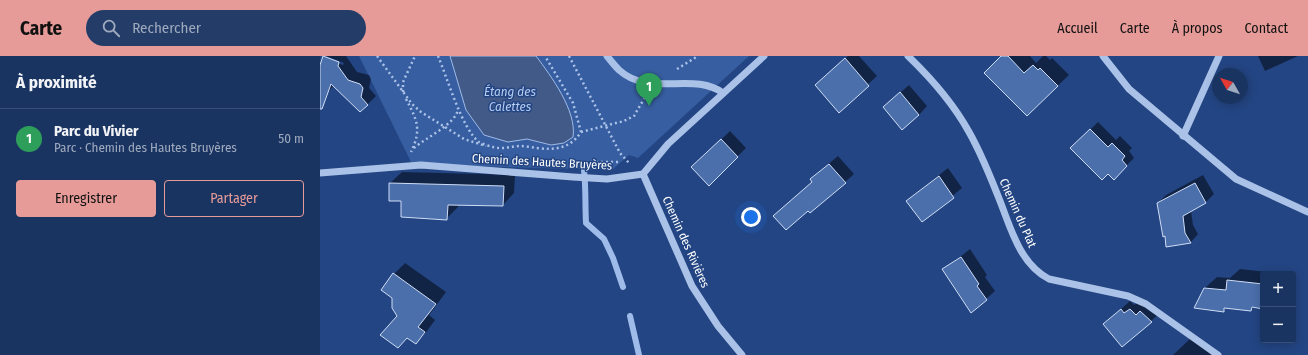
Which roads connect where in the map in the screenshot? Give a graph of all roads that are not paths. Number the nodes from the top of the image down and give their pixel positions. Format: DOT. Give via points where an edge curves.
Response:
graph roads {
  1 [pos="607,56"];
  2 [pos="764,56"];
  3 [pos="908,56"];
  4 [pos="1102,56"];
  5 [pos="1219,56"];
  6 [pos="723,94"];
  7 [pos="1183,136"];
  8 [pos="320,173"];
  9 [pos="644,174"];
  10 [pos="1308,212"];
  11 [pos="742,355"];
  12 [pos="1218,355"];
  1 -- 6 [label="street" via="620,71 636,80 658,85 698,84 715,87"];
  2 -- 6 [label="street"];
  3 -- 12 [label="street, Chemin du Plat" via="936,84 970,133 1018,245 1039,274 1049,279 1128,296 1146,304"];
  4 -- 7 [label="street" via="1129,89"];
  5 -- 7 [label="street"];
  6 -- 9 [label="street" via="668,144"];
  7 -- 10 [label="street" via="1236,179"];
  8 -- 9 [label="street, Chemin des Hautes Bruyères" via="420,166 607,179"];
  9 -- 11 [label="street, Chemin des Rivières" via="692,286 718,326"];
}
